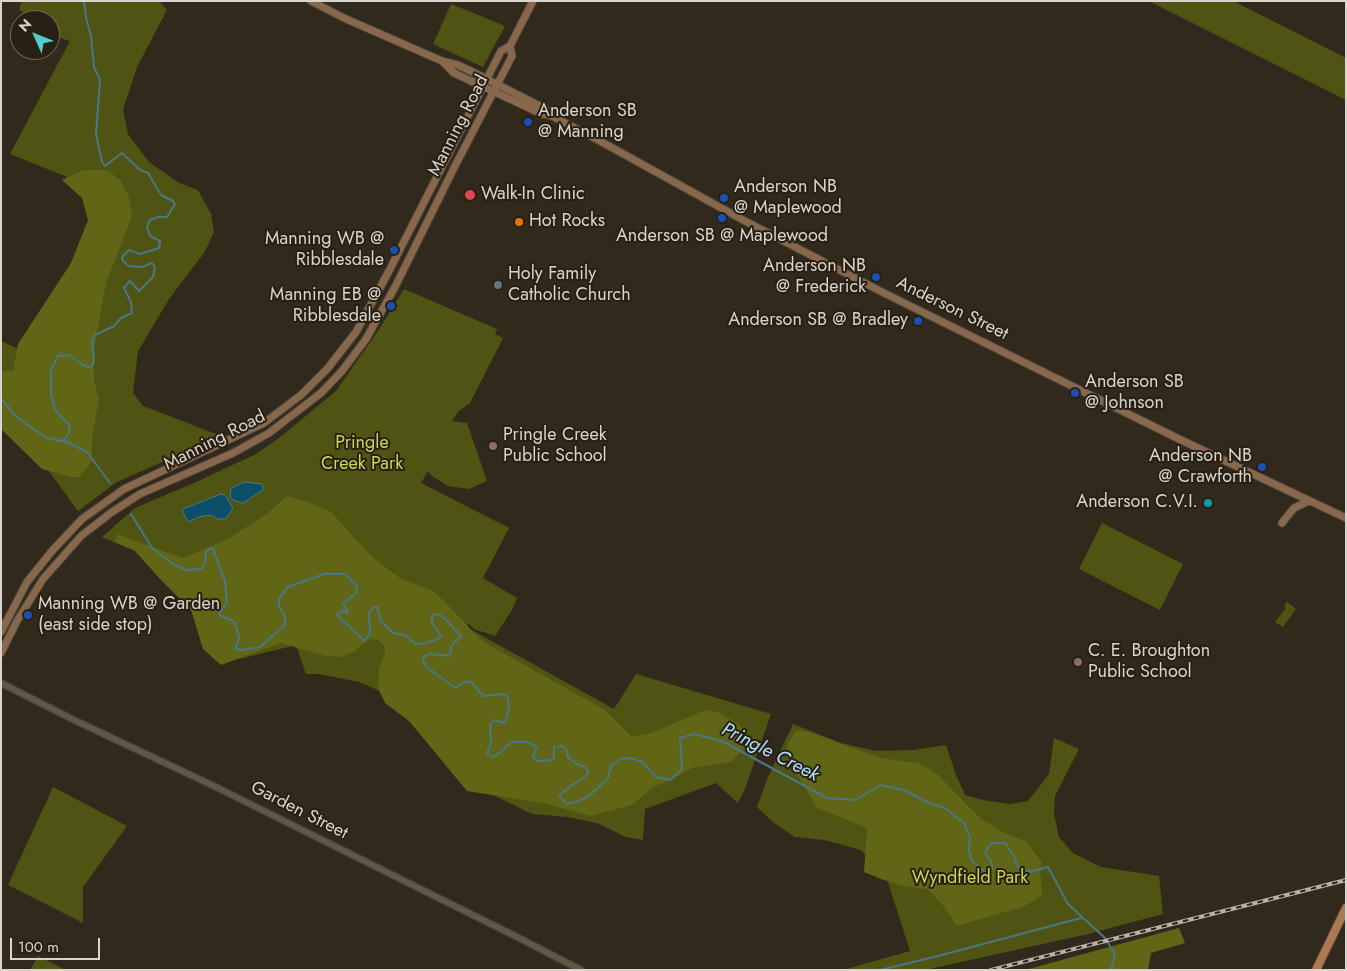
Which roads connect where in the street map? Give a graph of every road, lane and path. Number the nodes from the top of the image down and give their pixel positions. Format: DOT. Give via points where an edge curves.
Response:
graph roads {
  1 [pos="311,1"];
  2 [pos="533,1"];
  3 [pos="510,46"];
  4 [pos="442,61"];
  5 [pos="487,78"];
  6 [pos="497,84"];
  7 [pos="483,87"];
  8 [pos="493,92"];
  9 [pos="550,116"];
  10 [pos="1309,501"];
  11 [pos="1346,518"];
  12 [pos="1282,523"];
  13 [pos="1,632"];
  14 [pos="1,653"];
  15 [pos="1,683"];
  16 [pos="1346,908"];
  17 [pos="581,970"];
  18 [pos="1316,970"];
  1 -- 4 [label="main road, Anderson Street"];
  2 -- 3 [label="main road, Manning Road"];
  3 -- 5 [label="main road, Manning Road" via="501,51"];
  3 -- 6 [label="main road, Manning Road" via="512,56"];
  4 -- 5 [label="main road, Anderson Street"];
  4 -- 7 [label="main road, Anderson Street" via="454,73"];
  5 -- 6 [label="main road, Anderson Street"];
  5 -- 7 [label="main road, Manning Road"];
  6 -- 8 [label="main road, Manning Road"];
  6 -- 9 [label="main road, Anderson Street" via="546,109"];
  7 -- 8 [label="main road, Anderson Street"];
  7 -- 13 [label="main road, Manning Road" via="356,332 328,368 301,395 264,423 124,489 82,519 27,582"];
  8 -- 9 [label="main road, Anderson Street"];
  8 -- 14 [label="main road, Manning Road" via="395,288 366,339 342,371 321,393 269,433 233,453 140,494 81,536 44,579"];
  9 -- 10 [label="main road, Anderson Street" via="886,294"];
  10 -- 11 [label="main road, Anderson Street"];
  10 -- 12 [label="main road" via="1294,508"];
  15 -- 17 [label="street, Garden Street"];
  16 -- 18 [label="main road"];
}
